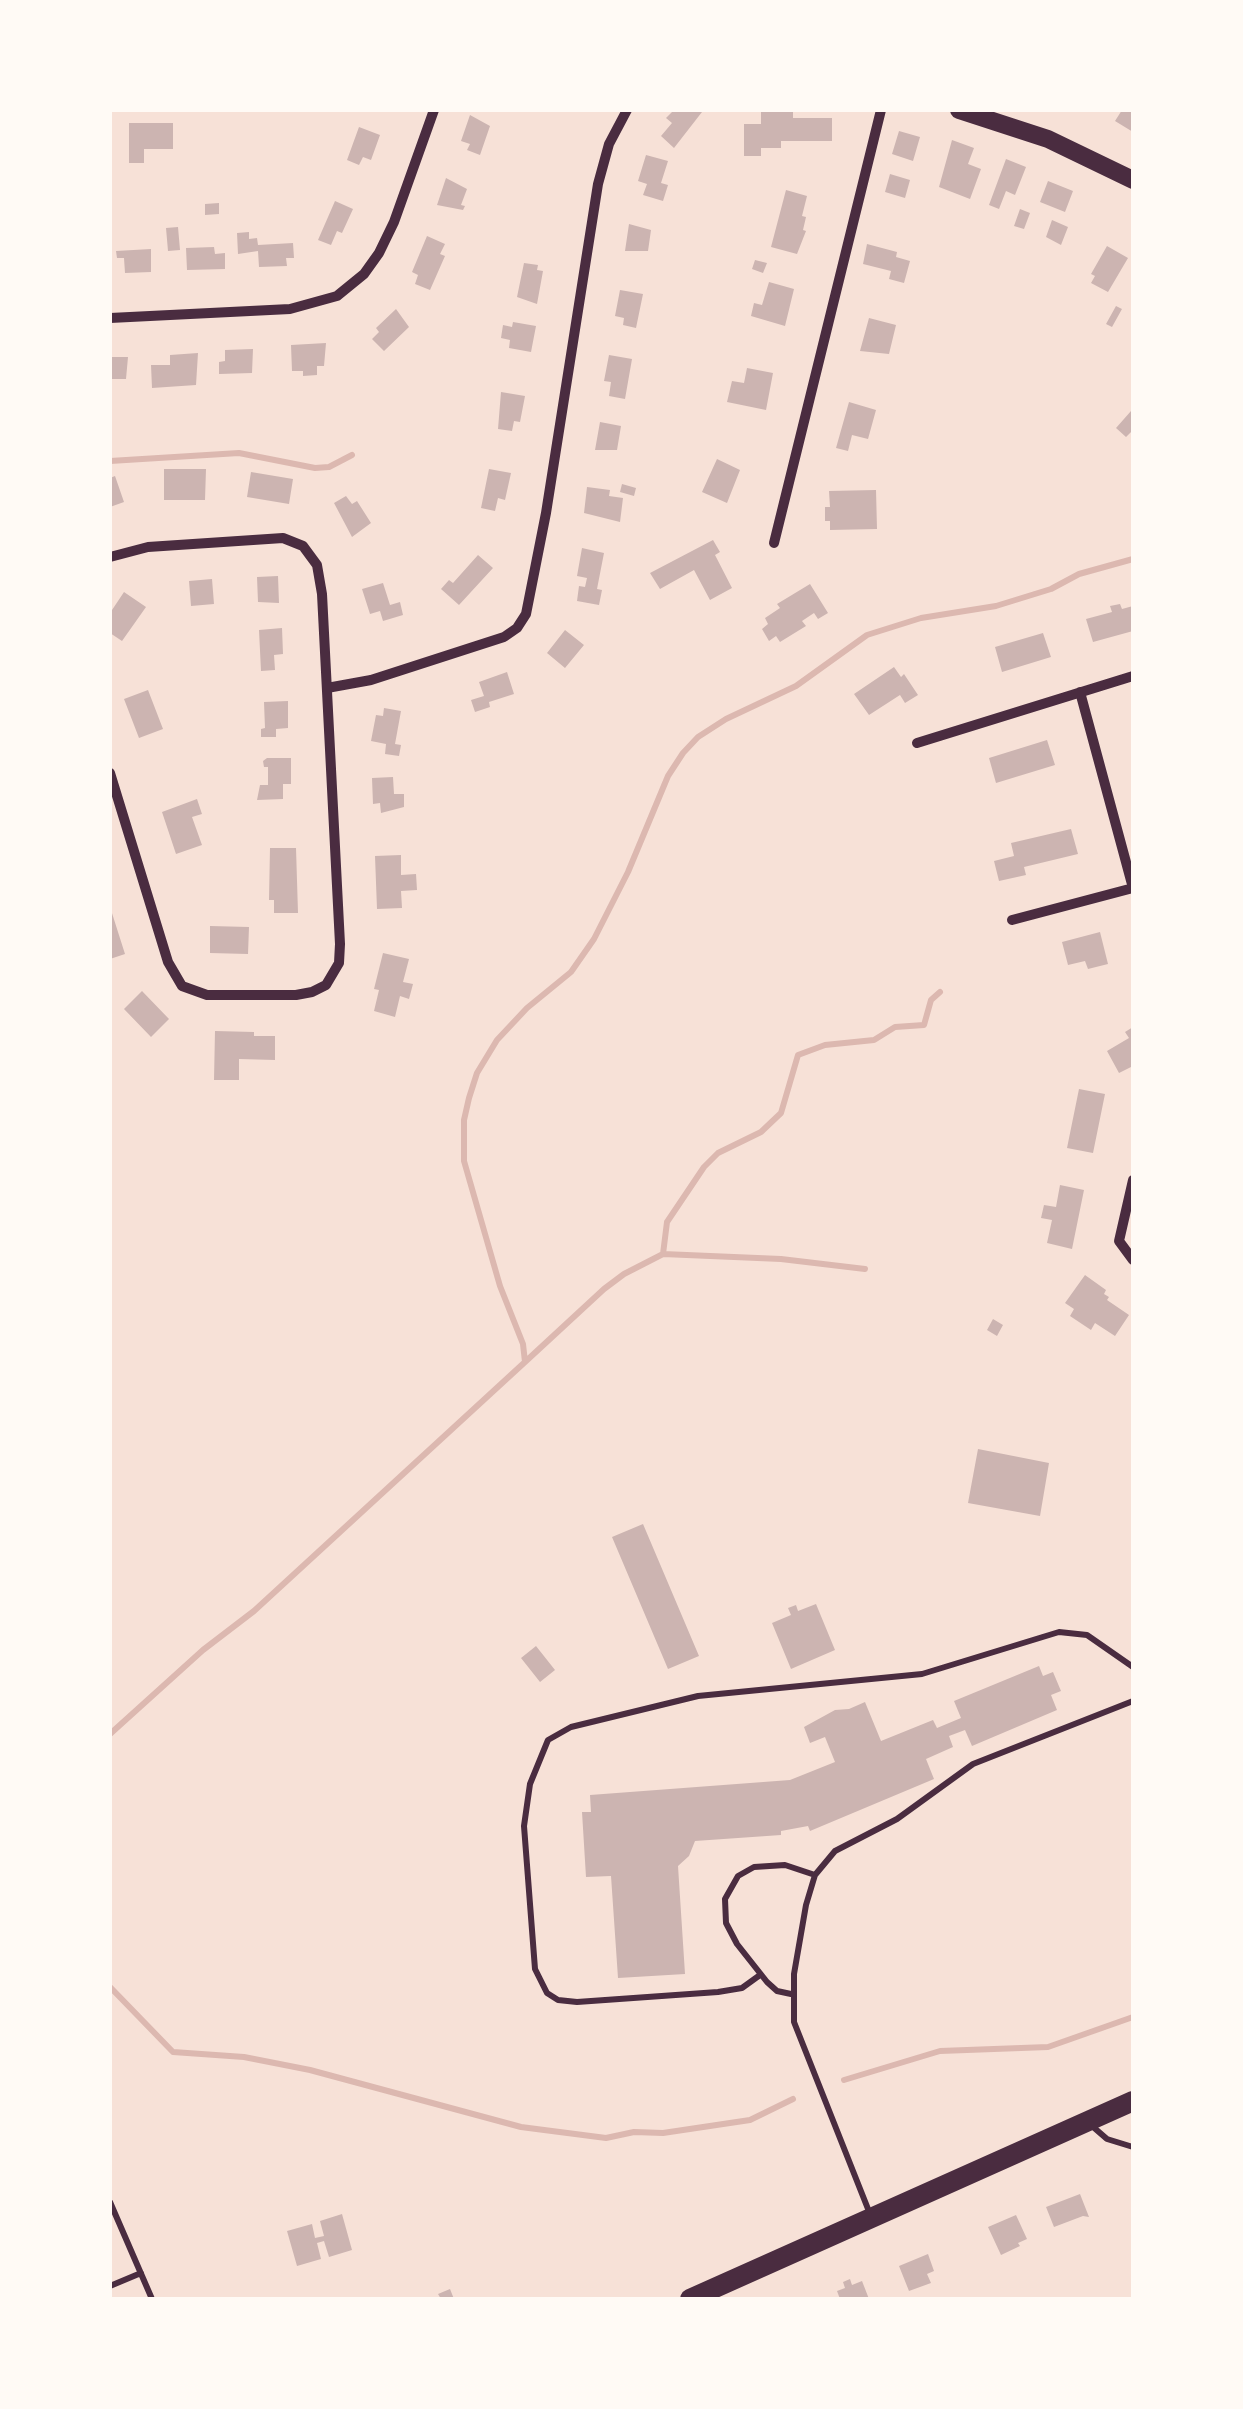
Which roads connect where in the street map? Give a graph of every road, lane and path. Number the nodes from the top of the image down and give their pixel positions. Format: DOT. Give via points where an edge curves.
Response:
graph roads {
  1 [pos="434,110"];
  2 [pos="628,110"];
  3 [pos="881,110"];
  4 [pos="962,110"];
  5 [pos="1133,180"];
  6 [pos="110,318"];
  7 [pos="774,543"];
  8 [pos="110,557"];
  9 [pos="1133,676"];
  10 [pos="327,688"];
  11 [pos="1080,692"];
  12 [pos="918,743"];
  13 [pos="110,774"];
  14 [pos="1133,888"];
  15 [pos="1012,920"];
  16 [pos="1133,1180"];
  17 [pos="1133,1260"];
  18 [pos="1133,1666"];
  19 [pos="1133,1701"];
  20 [pos="816,1875"];
  21 [pos="760,1975"];
  22 [pos="792,1994"];
  23 [pos="1133,2101"];
  24 [pos="1088,2122"];
  25 [pos="1133,2147"];
  26 [pos="110,2202"];
  27 [pos="871,2218"];
  28 [pos="141,2272"];
  29 [pos="110,2286"];
  30 [pos="152,2299"];
  31 [pos="690,2299"];
  1 -- 6 [label="street" via="379,254 337,296 290,309"];
  2 -- 10 [label="street" via="598,184 526,614 504,637"];
  3 -- 7 [label="street"];
  4 -- 5 [label="main road" via="1048,138"];
  8 -- 10 [label="street" via="148,546 274,538 303,546 322,583"];
  9 -- 11 [label="street"];
  10 -- 13 [label="street" via="340,954 332,979 312,992 207,994 182,986 168,962"];
  11 -- 12 [label="street"];
  11 -- 14 [label="street"];
  14 -- 15 [label="street"];
  16 -- 17 [label="street" via="1119,1241"];
  18 -- 21 [label="lane" via="1087,1636 1059,1632 922,1674 698,1696 572,1727 548,1740 530,1784 524,1826 535,1970 546,1993 576,2002 718,1992 742,1988"];
  19 -- 20 [label="lane" via="973,1764 897,1819 835,1851"];
  20 -- 21 [label="lane" via="764,1864 738,1876 727,1892 726,1924"];
  20 -- 22 [label="lane"];
  21 -- 22 [label="lane" via="777,1991"];
  22 -- 27 [label="lane" via="797,2035"];
  23 -- 24 [label="main road"];
  24 -- 25 [label="lane" via="1106,2139"];
  24 -- 27 [label="main road"];
  26 -- 28 [label="lane"];
  27 -- 31 [label="main road"];
  28 -- 29 [label="lane"];
  28 -- 30 [label="lane"];
}
